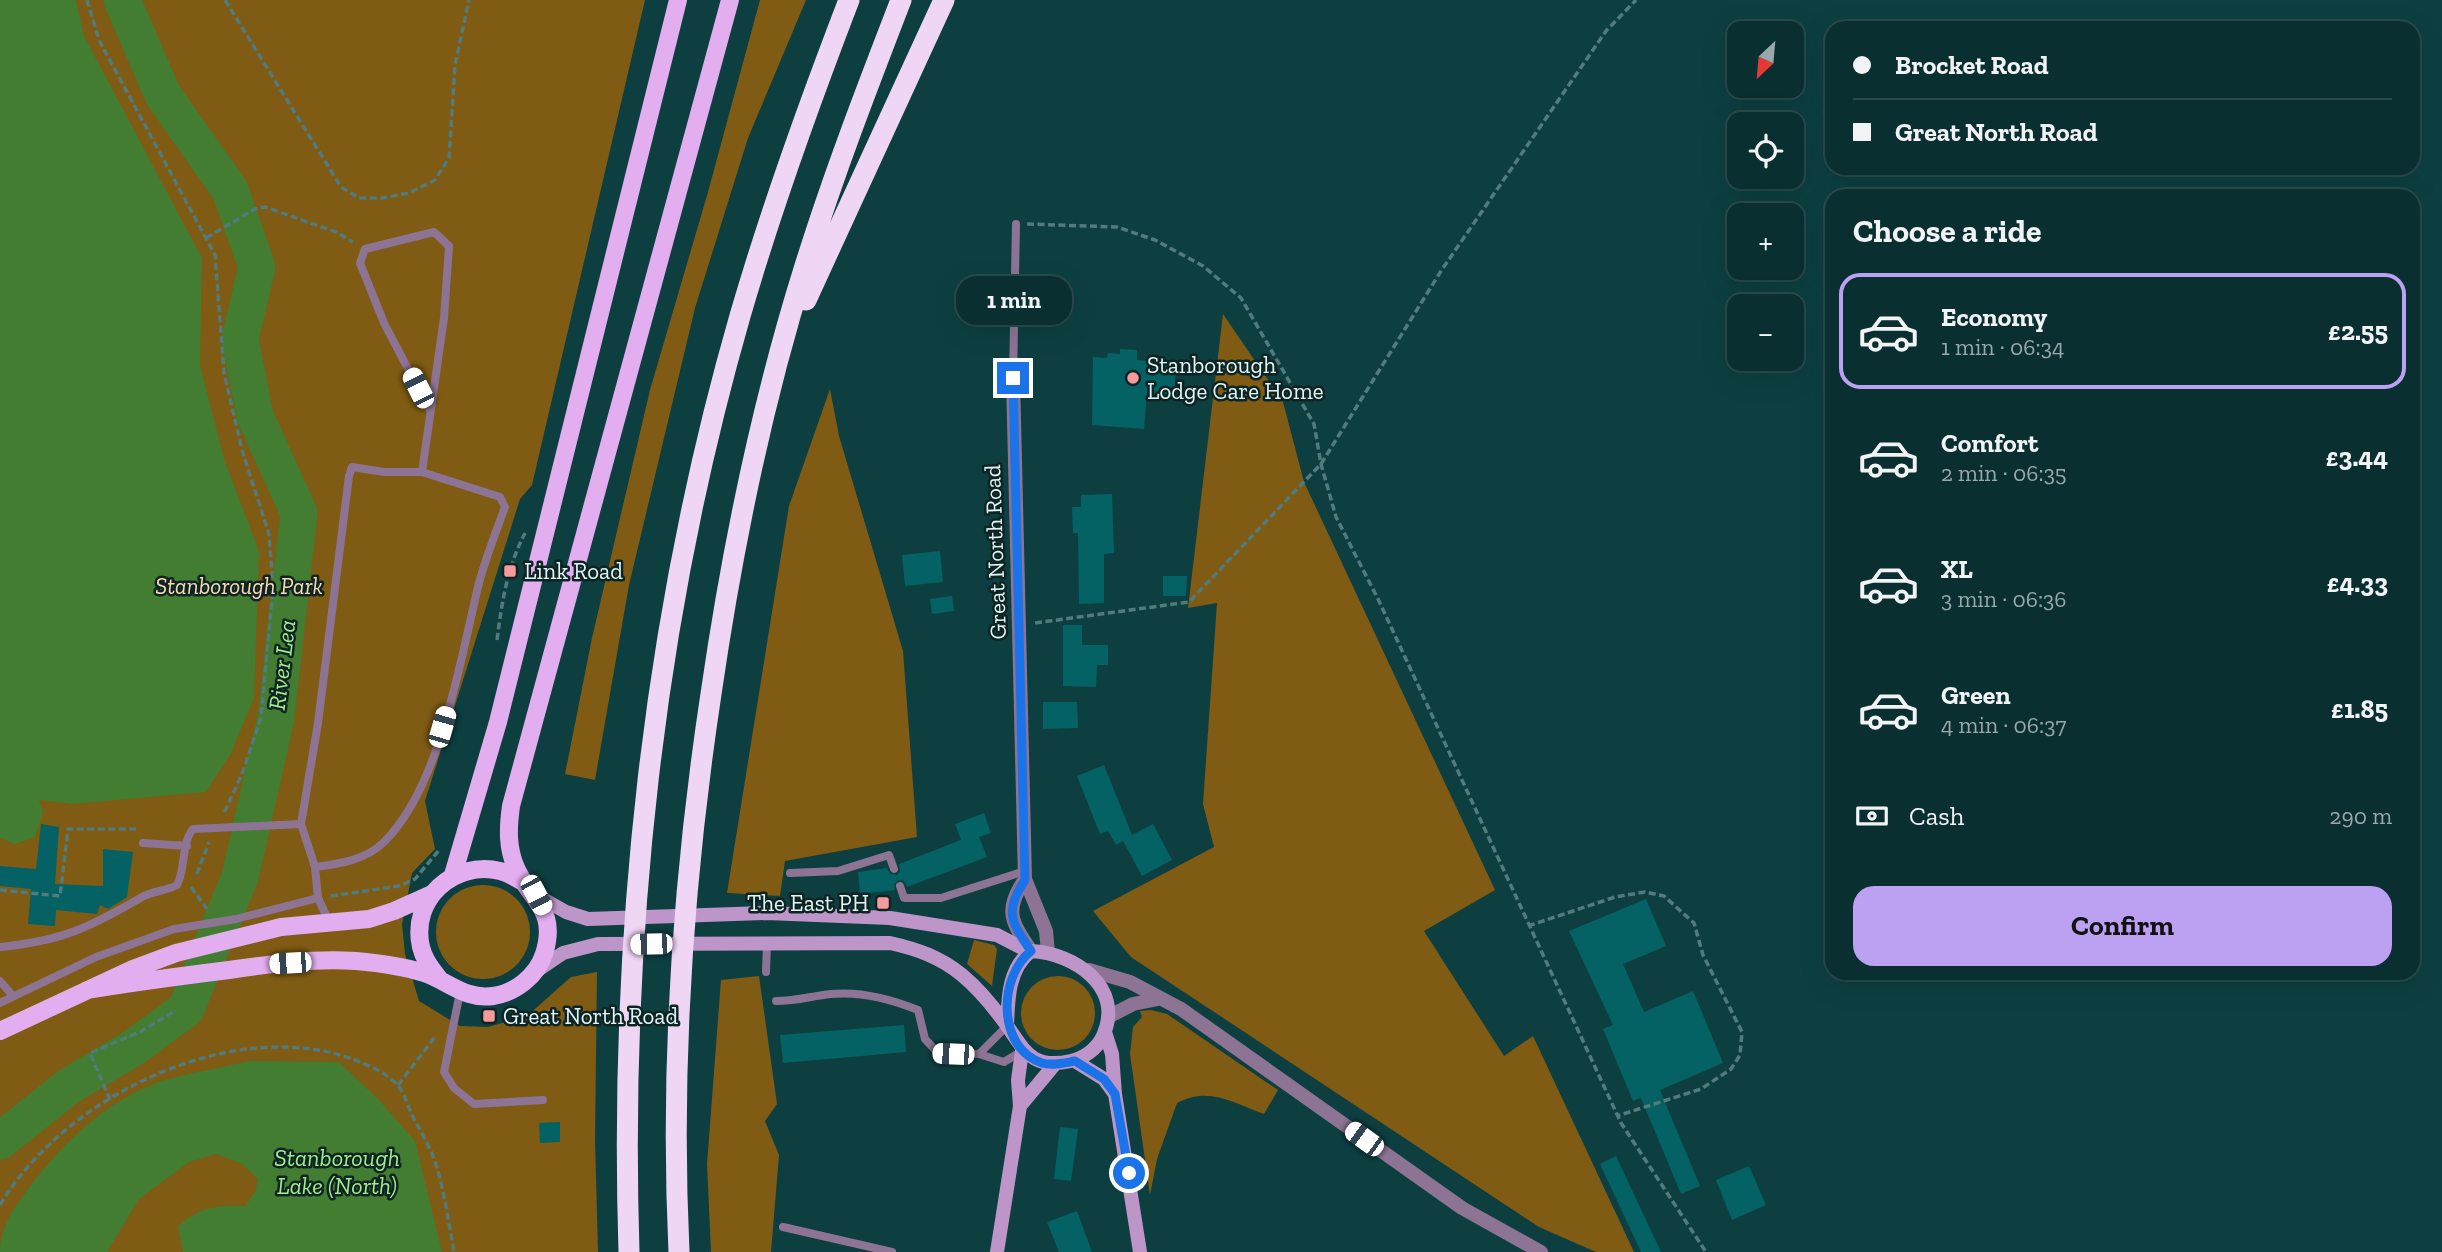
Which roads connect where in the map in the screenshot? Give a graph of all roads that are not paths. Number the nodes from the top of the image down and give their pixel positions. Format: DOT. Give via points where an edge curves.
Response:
graph roads {
  1 [pos="678,0"];
  2 [pos="730,0"];
  3 [pos="849,0"];
  4 [pos="901,0"];
  5 [pos="944,0"];
  6 [pos="1016,224"];
  7 [pos="778,362"];
  8 [pos="1013,378"];
  9 [pos="429,409"];
  10 [pos="422,471"];
  11 [pos="301,824"];
  12 [pos="143,843"];
  13 [pos="187,846"];
  14 [pos="315,867"];
  15 [pos="894,869"];
  16 [pos="790,873"];
  17 [pos="1025,875"];
  18 [pos="453,876"];
  19 [pos="900,886"];
  20 [pos="530,889"];
  21 [pos="432,894"];
  22 [pos="318,898"];
  23 [pos="329,922"];
  24 [pos="767,943"];
  25 [pos="0,947"];
  26 [pos="1030,951"];
  27 [pos="1048,952"];
  28 [pos="1090,970"];
  29 [pos="534,972"];
  30 [pos="766,972"];
  31 [pos="440,980"];
  32 [pos="0,981"];
  33 [pos="87,990"];
  34 [pos="460,992"];
  35 [pos="13,996"];
  36 [pos="1158,999"];
  37 [pos="776,1001"];
  38 [pos="0,1003"];
  39 [pos="1108,1017"];
  40 [pos="1007,1026"];
  41 [pos="0,1031"];
  42 [pos="1105,1032"];
  43 [pos="1022,1051"];
  44 [pos="979,1054"];
  45 [pos="1075,1061"];
  46 [pos="1055,1064"];
  47 [pos="1115,1094"];
  48 [pos="543,1100"];
  49 [pos="1020,1106"];
  50 [pos="783,1227"];
  51 [pos="629,1252"];
  52 [pos="678,1252"];
  53 [pos="892,1252"];
  54 [pos="998,1252"];
  55 [pos="1140,1252"];
  56 [pos="1541,1252"];
  1 -- 18 [label="main road" via="498,722"];
  2 -- 20 [label="main road" via="511,806 509,846"];
  3 -- 51 [label="highway" via="790,159 739,317 699,479 668,639 653,742 631,974 625,1091"];
  4 -- 7 [label="highway" via="830,188"];
  5 -- 7 [label="highway"];
  6 -- 8 [label="lane, Great North Road"];
  7 -- 52 [label="highway" via="746,488 723,615 687,880 679,976"];
  8 -- 17 [label="street, Great North Road"];
  9 -- 9 [label="lane" via="384,323 360,263 365,249 433,232 449,246 444,318"];
  9 -- 10 [label="lane"];
  10 -- 11 [label="lane" via="352,467"];
  10 -- 14 [label="lane" via="500,497 505,507 415,804 383,844 349,863"];
  11 -- 13 [label="lane" via="193,829"];
  11 -- 14 [label="lane"];
  12 -- 13 [label="lane"];
  13 -- 25 [label="lane" via="177,885 142,897 84,930 42,943"];
  14 -- 22 [label="lane"];
  15 -- 16 [label="lane" via="889,855 838,871"];
  17 -- 19 [label="lane" via="941,898 904,898"];
  17 -- 26 [label="street, Great North Road" via="1012,899 1013,925"];
  17 -- 27 [label="street, Great North Road" via="1046,930"];
  18 -- 20 [label="main road" via="477,868 503,871"];
  18 -- 21 [label="main road"];
  20 -- 26 [label="main road" via="566,912 588,919 767,913 890,918 997,935"];
  20 -- 29 [label="main road" via="544,909 547,942"];
  21 -- 23 [label="main road" via="380,916"];
  21 -- 31 [label="main road" via="419,934 426,961"];
  22 -- 23 [label="lane"];
  22 -- 35 [label="lane" via="174,929 96,957"];
  23 -- 33 [label="main road" via="281,928 176,953"];
  24 -- 29 [label="main road" via="598,944 563,953"];
  24 -- 30 [label="lane"];
  24 -- 40 [label="main road" via="890,943 915,948 960,973"];
  26 -- 27 [label="main road"];
  26 -- 40 [label="main road" via="1014,975"];
  27 -- 28 [label="main road"];
  28 -- 36 [label="street" via="1130,982"];
  28 -- 39 [label="main road" via="1107,1000"];
  29 -- 34 [label="main road" via="508,992 492,996"];
  31 -- 33 [label="main road" via="390,965 352,961 271,964"];
  31 -- 34 [label="main road"];
  32 -- 35 [label="lane"];
  33 -- 41 [label="main road"];
  34 -- 48 [label="lane" via="444,1072 454,1088 474,1104"];
  35 -- 38 [label="lane"];
  36 -- 39 [label="street" via="1133,1004"];
  36 -- 56 [label="street" via="1210,1027 1462,1208"];
  37 -- 44 [label="lane" via="830,994 894,1000 918,1010 925,1039 938,1053"];
  39 -- 42 [label="main road"];
  40 -- 43 [label="main road"];
  40 -- 44 [label="lane"];
  42 -- 45 [label="main road" via="1094,1050"];
  42 -- 47 [label="main road"];
  43 -- 44 [label="lane" via="1004,1062"];
  43 -- 46 [label="main road"];
  43 -- 49 [label="main road"];
  45 -- 46 [label="main road"];
  45 -- 47 [label="main road" via="1104,1079"];
  46 -- 49 [label="main road"];
  47 -- 55 [label="main road"];
  49 -- 54 [label="main road"];
  50 -- 53 [label="lane"];
}
